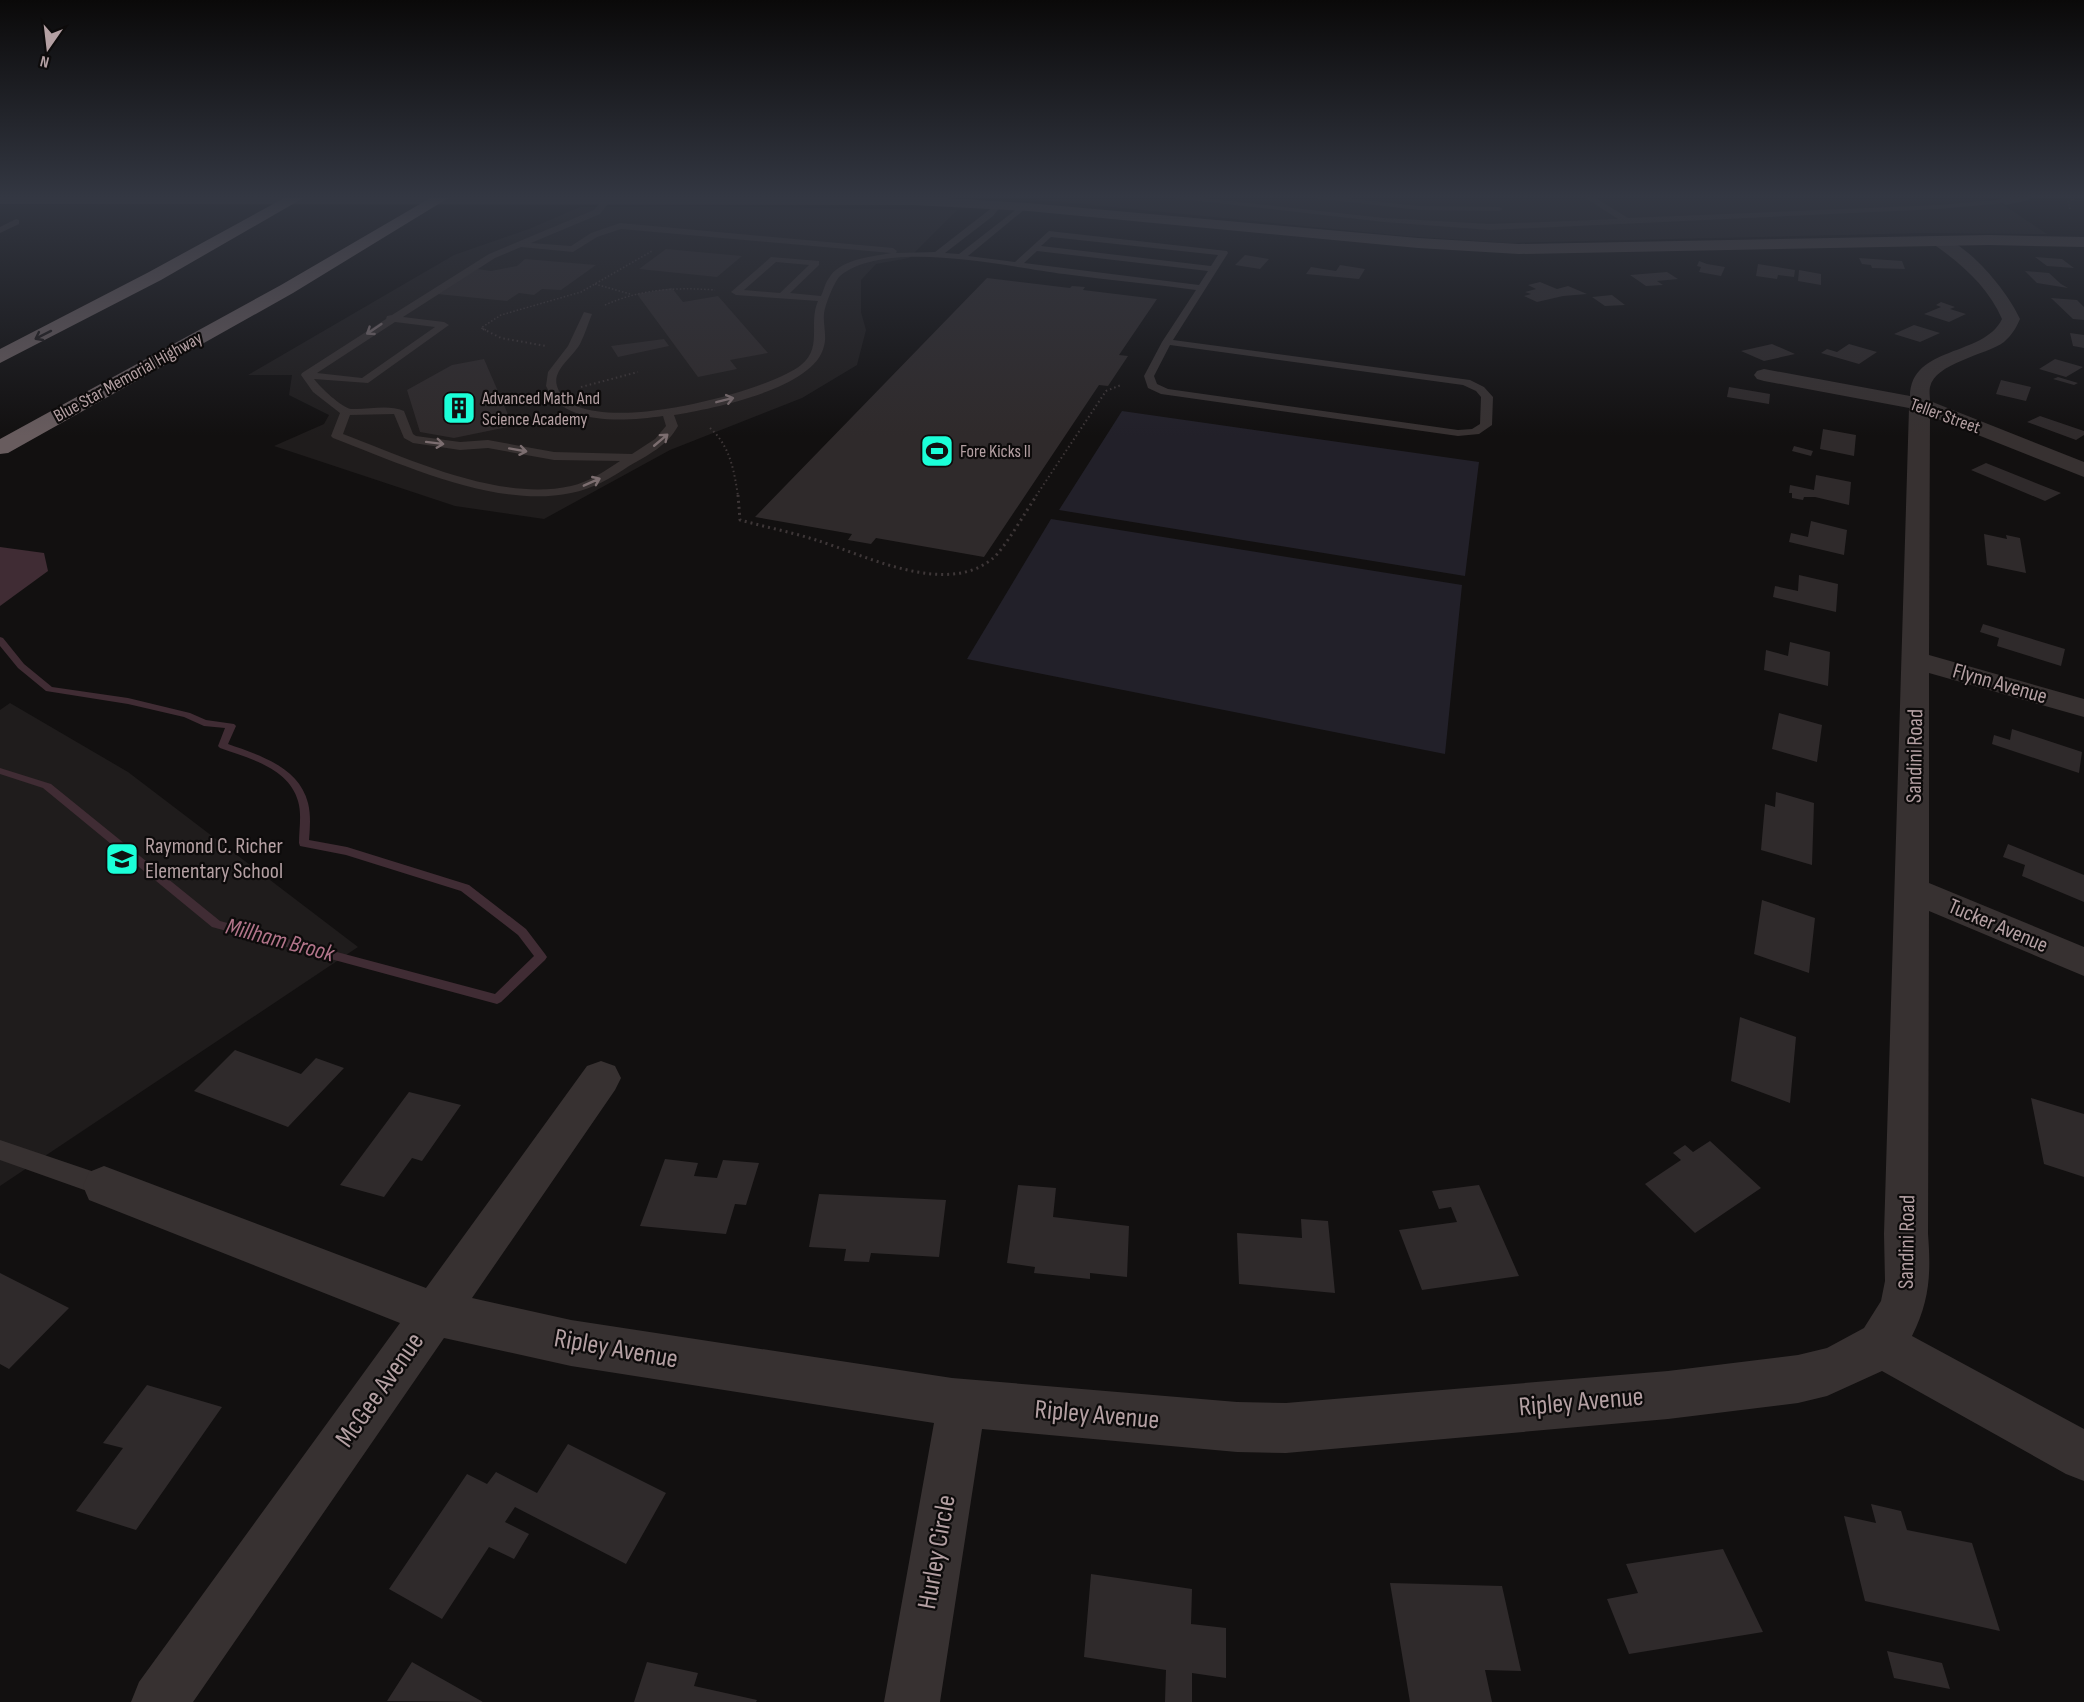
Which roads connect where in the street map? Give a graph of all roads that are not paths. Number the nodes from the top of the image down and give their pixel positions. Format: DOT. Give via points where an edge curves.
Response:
graph roads {
  1 [pos="154,276"];
  2 [pos="309,276"];
  3 [pos="458,276"];
  4 [pos="754,276"];
  5 [pos="802,276"];
  6 [pos="835,276"];
  7 [pos="1109,276"];
  8 [pos="1209,276"];
  9 [pos="1980,276"];
  10 [pos="1202,288"];
  11 [pos="782,296"];
  12 [pos="824,299"];
  13 [pos="587,314"];
  14 [pos="390,318"];
  15 [pos="1167,342"];
  16 [pos="0,357"];
  17 [pos="306,375"];
  18 [pos="1764,375"];
  19 [pos="1919,404"];
  20 [pos="346,412"];
  21 [pos="668,412"];
  22 [pos="0,448"];
  23 [pos="633,458"];
  24 [pos="2084,470"];
  25 [pos="1916,660"];
  26 [pos="2084,708"];
  27 [pos="1912,890"];
  28 [pos="2084,962"];
  29 [pos="601,1078"];
  30 [pos="0,1150"];
  31 [pos="104,1186"];
  32 [pos="435,1313"];
  33 [pos="1881,1345"];
  34 [pos="962,1402"];
  35 [pos="2084,1456"];
  36 [pos="159,1702"];
  37 [pos="912,1702"];
  1 -- 16 [label="highway, one-way"];
  2 -- 22 [label="highway, Blue Star Memorial Highway"];
  3 -- 14 [label="lane"];
  4 -- 11 [label="lane" via="736,292"];
  5 -- 11 [label="lane"];
  6 -- 12 [label="lane"];
  7 -- 10 [label="lane"];
  8 -- 10 [label="lane"];
  9 -- 19 [label="street, Sandini Road" via="2005,306 2011,322 2006,331 1991,341 1930,371 1920,386"];
  10 -- 15 [label="lane"];
  11 -- 12 [label="lane"];
  21 -- 12 [label="lane, one-way" via="759,390 809,363 822,333 819,314"];
  13 -- 21 [label="lane" via="574,345 552,373 551,384 564,404 591,413"];
  14 -- 17 [label="lane, one-way"];
  14 -- 17 [label="lane" via="444,325 364,381"];
  15 -- 15 [label="lane" via="1149,376 1152,386 1165,393 1458,433 1475,432 1486,425 1487,397 1466,382"];
  17 -- 20 [label="lane" via="317,390"];
  18 -- 19 [label="street, Teller Street"];
  19 -- 24 [label="street, Teller Street"];
  19 -- 25 [label="street, Sandini Road"];
  20 -- 23 [label="lane, one-way" via="395,411 400,413 408,436 419,441 460,446 488,444 554,456"];
  20 -- 23 [label="lane, one-way" via="337,436 417,465 513,490 568,490 588,484"];
  23 -- 21 [label="lane, one-way" via="664,439 672,426"];
  25 -- 26 [label="street, Flynn Avenue"];
  25 -- 27 [label="street, Sandini Road"];
  27 -- 28 [label="street, Tucker Avenue"];
  27 -- 33 [label="street, Sandini Road" via="1906,1234 1909,1277 1907,1298"];
  29 -- 32 [label="street, McGee Avenue"];
  30 -- 31 [label="lane"];
  31 -- 32 [label="street, Ripley Avenue"];
  32 -- 34 [label="street, Ripley Avenue" via="571,1343"];
  32 -- 36 [label="street, McGee Avenue"];
  33 -- 34 [label="street, Ripley Avenue" via="1827,1372 1798,1379 1668,1395 1286,1428"];
  33 -- 35 [label="street"];
  34 -- 37 [label="street, Hurley Circle"];
}
